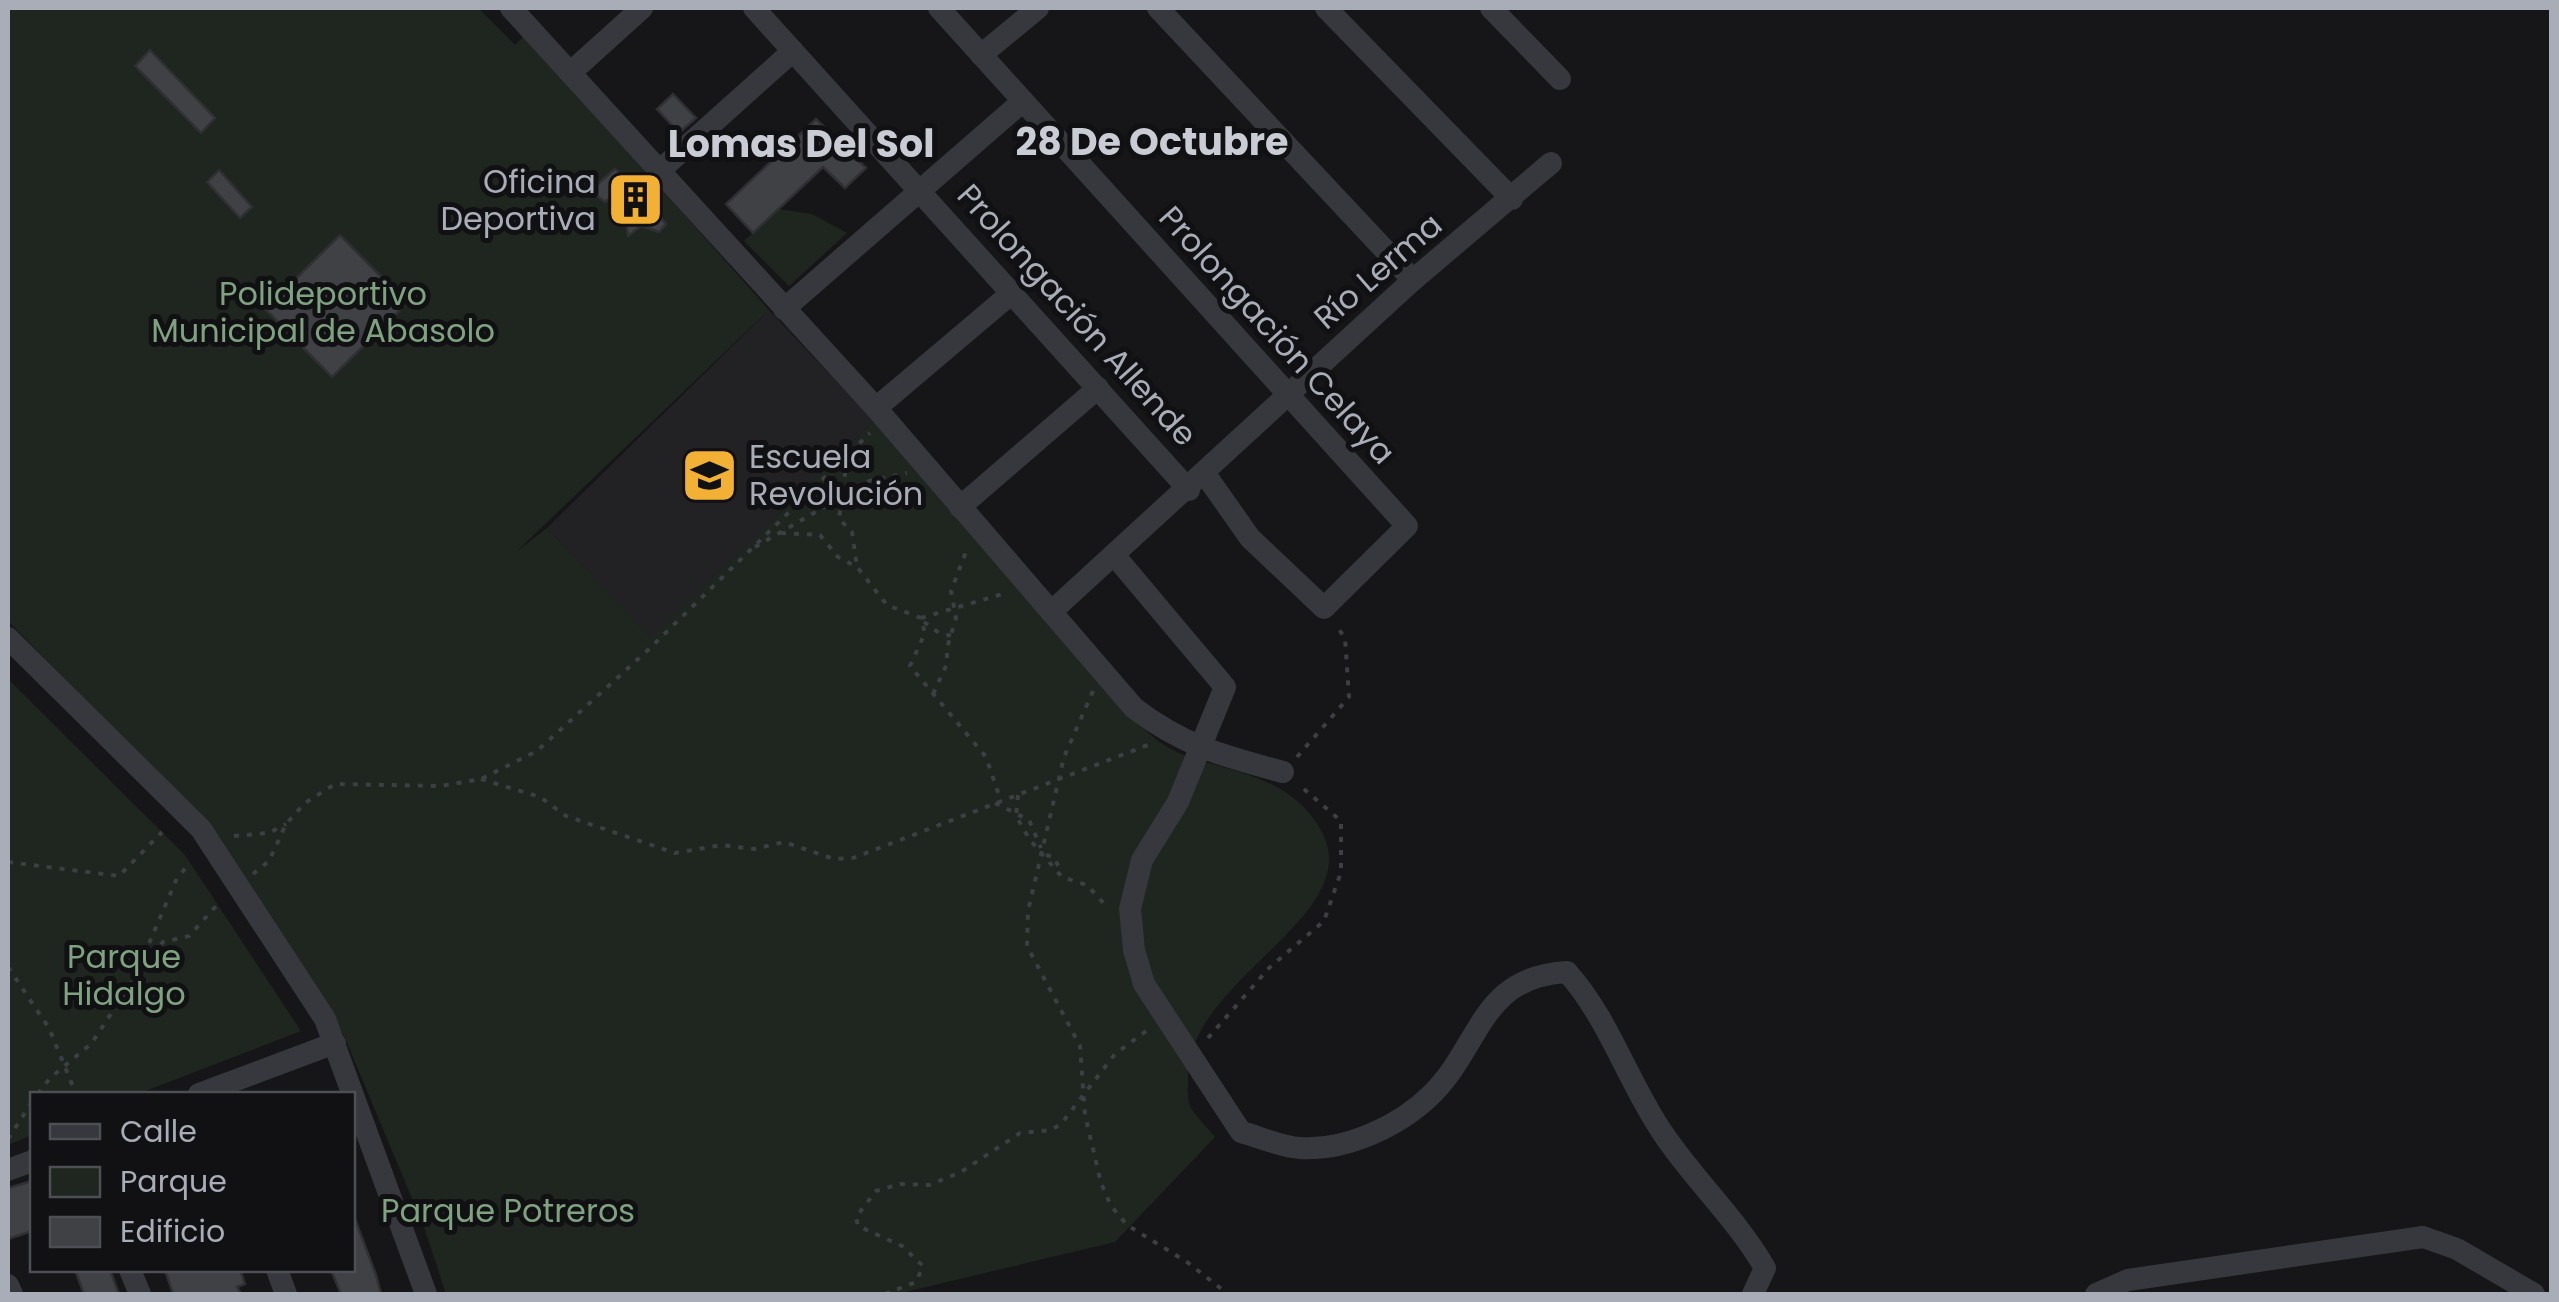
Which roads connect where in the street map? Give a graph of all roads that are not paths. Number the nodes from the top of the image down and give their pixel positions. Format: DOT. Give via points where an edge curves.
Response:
graph roads {
  1 [pos="511,8"];
  2 [pos="642,8"];
  3 [pos="754,8"];
  4 [pos="940,8"];
  5 [pos="1038,8"];
  6 [pos="1158,8"];
  7 [pos="1326,8"];
  8 [pos="1491,8"];
  9 [pos="793,51"];
  10 [pos="982,55"];
  11 [pos="570,73"];
  12 [pos="1560,79"];
  13 [pos="1023,101"];
  14 [pos="1551,163"];
  15 [pos="658,172"];
  16 [pos="920,188"];
  17 [pos="1512,200"];
  18 [pos="1412,280"];
  19 [pos="1012,293"];
  20 [pos="784,308"];
  21 [pos="1098,388"];
  22 [pos="1288,394"];
  23 [pos="879,412"];
  24 [pos="1197,482"];
  25 [pos="960,507"];
  26 [pos="1115,556"];
  27 [pos="1324,608"];
  28 [pos="1052,612"];
  29 [pos="8,638"];
  30 [pos="1199,749"];
  31 [pos="1283,772"];
  32 [pos="335,1043"];
  33 [pos="210,1092"];
  34 [pos="353,1092"];
  35 [pos="355,1098"];
  36 [pos="8,1285"];
  37 [pos="12,1294"];
  38 [pos="426,1294"];
  39 [pos="1754,1294"];
  40 [pos="2096,1294"];
  41 [pos="2534,1294"];
  1 -- 11 [label="street"];
  2 -- 11 [label="street"];
  3 -- 9 [label="street, Prolongación Allende"];
  4 -- 10 [label="street, Prolongación Celaya"];
  5 -- 10 [label="street"];
  6 -- 18 [label="street"];
  7 -- 17 [label="street"];
  8 -- 12 [label="street"];
  9 -- 15 [label="street"];
  9 -- 16 [label="street, Prolongación Allende"];
  10 -- 13 [label="street, Prolongación Celaya"];
  11 -- 15 [label="street"];
  13 -- 16 [label="street"];
  13 -- 22 [label="street, Prolongación Celaya"];
  14 -- 17 [label="street, Río Lerma"];
  15 -- 20 [label="street"];
  16 -- 19 [label="street, Prolongación Allende"];
  16 -- 20 [label="street"];
  17 -- 18 [label="street, Río Lerma"];
  18 -- 22 [label="street, Río Lerma"];
  19 -- 21 [label="street, Prolongación Allende"];
  19 -- 23 [label="street"];
  20 -- 23 [label="street"];
  21 -- 24 [label="street, Prolongación Allende"];
  21 -- 25 [label="street"];
  22 -- 24 [label="street, Río Lerma"];
  22 -- 27 [label="street, Prolongación Celaya" via="1407,526"];
  23 -- 25 [label="street"];
  24 -- 26 [label="street, Río Lerma"];
  24 -- 27 [label="street, Prolongación Allende"];
  25 -- 28 [label="street"];
  26 -- 28 [label="street, Río Lerma"];
  26 -- 30 [label="street" via="1225,687"];
  28 -- 30 [label="street" via="1134,708"];
  29 -- 32 [label="street" via="201,830"];
  30 -- 31 [label="street"];
  30 -- 39 [label="street" via="1178,802 1142,860 1130,909 1144,984 1241,1132 1301,1148 1368,1138 1432,1094 1488,1010 1534,974 1568,972 1588,996 1662,1132 1747,1236 1765,1268"];
  32 -- 33 [label="street"];
  32 -- 34 [label="street"];
  35 -- 38 [label="street"];
  36 -- 37 [label="street"];
  40 -- 41 [label="street" via="2128,1280 2423,1237"];
}
